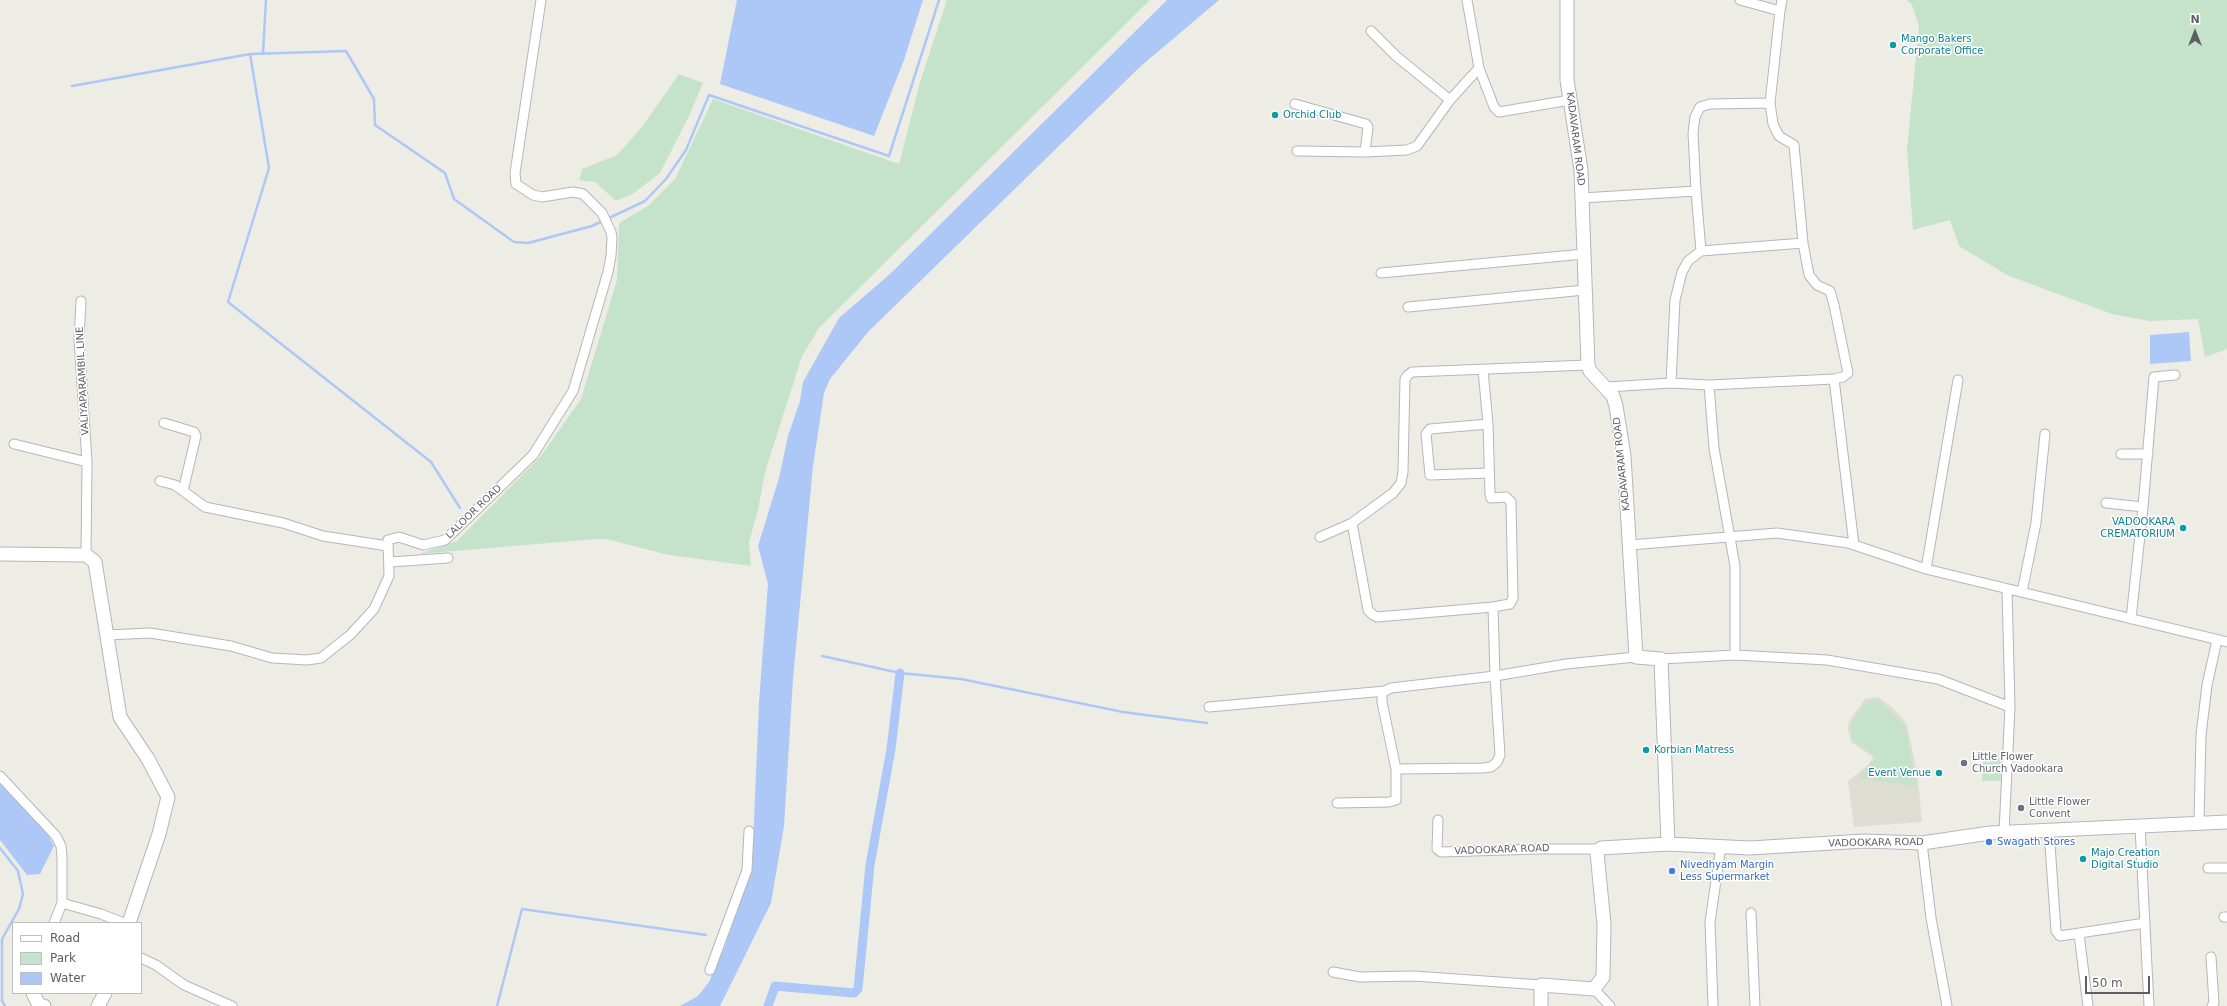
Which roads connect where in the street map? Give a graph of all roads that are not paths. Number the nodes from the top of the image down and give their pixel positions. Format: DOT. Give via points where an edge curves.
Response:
graph roads {
  1 [pos="541,0"];
  2 [pos="1467,0"];
  3 [pos="1567,0"];
  4 [pos="1740,0"];
  5 [pos="1782,0"];
  6 [pos="1780,11"];
  7 [pos="1371,31"];
  8 [pos="1479,68"];
  9 [pos="1450,100"];
  10 [pos="1570,100"];
  11 [pos="1770,103"];
  12 [pos="1295,104"];
  13 [pos="1297,151"];
  14 [pos="1365,152"];
  15 [pos="1696,191"];
  16 [pos="1582,198"];
  17 [pos="1803,244"];
  18 [pos="1701,251"];
  19 [pos="1584,254"];
  20 [pos="1381,273"];
  21 [pos="1585,290"];
  22 [pos="81,301"];
  23 [pos="1408,307"];
  24 [pos="1588,365"];
  25 [pos="1483,370"];
  26 [pos="2175,375"];
  27 [pos="1834,379"];
  28 [pos="1958,380"];
  29 [pos="1671,383"];
  30 [pos="1708,386"];
  31 [pos="1607,387"];
  32 [pos="164,423"];
  33 [pos="1488,424"];
  34 [pos="2045,434"];
  35 [pos="14,444"];
  36 [pos="2121,454"];
  37 [pos="2148,454"];
  38 [pos="87,462"];
  39 [pos="1489,474"];
  40 [pos="160,481"];
  41 [pos="184,491"];
  42 [pos="2106,503"];
  43 [pos="2143,507"];
  44 [pos="1352,524"];
  45 [pos="1730,536"];
  46 [pos="1320,537"];
  47 [pos="391,541"];
  48 [pos="1630,545"];
  49 [pos="1854,545"];
  50 [pos="0,554"];
  51 [pos="86,555"];
  52 [pos="448,558"];
  53 [pos="390,562"];
  54 [pos="1926,569"];
  55 [pos="2007,590"];
  56 [pos="2022,592"];
  57 [pos="1493,607"];
  58 [pos="2131,618"];
  59 [pos="108,635"];
  60 [pos="2217,640"];
  61 [pos="2227,642"];
  62 [pos="1735,655"];
  63 [pos="1636,657"];
  64 [pos="1661,659"];
  65 [pos="1495,676"];
  66 [pos="1385,691"];
  67 [pos="1209,707"];
  68 [pos="2010,707"];
  69 [pos="1396,769"];
  70 [pos="0,776"];
  71 [pos="1337,803"];
  72 [pos="1438,820"];
  73 [pos="2199,822"];
  74 [pos="2227,822"];
  75 [pos="2140,826"];
  76 [pos="2048,830"];
  77 [pos="749,831"];
  78 [pos="2004,832"];
  79 [pos="1922,843"];
  80 [pos="1668,844"];
  81 [pos="1720,846"];
  82 [pos="1598,849"];
  83 [pos="2208,868"];
  84 [pos="2227,868"];
  85 [pos="62,902"];
  86 [pos="1751,913"];
  87 [pos="54,922"];
  88 [pos="121,922"];
  89 [pos="129,922"];
  90 [pos="2145,924"];
  91 [pos="2079,934"];
  92 [pos="2211,957"];
  93 [pos="142,958"];
  94 [pos="710,970"];
  95 [pos="1333,972"];
  96 [pos="1541,985"];
  97 [pos="1594,989"];
  98 [pos="33,994"];
  99 [pos="104,994"];
  100 [pos="41,1006"];
  101 [pos="98,1006"];
  102 [pos="232,1006"];
  103 [pos="1541,1006"];
  104 [pos="1610,1006"];
  105 [pos="1713,1006"];
  106 [pos="1755,1006"];
  107 [pos="1947,1006"];
  108 [pos="2088,1006"];
  109 [pos="2149,1006"];
  110 [pos="2212,1006"];
  1 -- 47 [label="street, LALOOR ROAD" via="515,173 516,184 533,195 542,197 578,192 583,194 603,216 611,232 611,256 582,367 573,391 533,455 445,540 423,545"];
  2 -- 8 [label="street"];
  3 -- 10 [label="main road, KADAVARAM ROAD" via="1567,80"];
  4 -- 6 [label="street"];
  5 -- 6 [label="street"];
  6 -- 11 [label="street"];
  7 -- 9 [label="street" via="1396,56"];
  8 -- 9 [label="street"];
  8 -- 10 [label="street" via="1494,107 1499,112"];
  9 -- 14 [label="street" via="1417,146 1407,150"];
  10 -- 16 [label="main road, KADAVARAM ROAD" via="1581,170"];
  11 -- 15 [label="street" via="1710,104 1700,107 1695,117 1693,133"];
  11 -- 17 [label="street" via="1773,124 1779,136 1794,145"];
  12 -- 14 [label="street" via="1366,124 1368,127"];
  13 -- 14 [label="street"];
  15 -- 16 [label="street"];
  15 -- 18 [label="street"];
  16 -- 19 [label="main road, KADAVARAM ROAD"];
  17 -- 18 [label="street"];
  17 -- 27 [label="street" via="1809,275 1817,285 1830,291 1834,305 1848,373"];
  18 -- 29 [label="street" via="1688,261 1682,272 1675,300"];
  19 -- 20 [label="street"];
  19 -- 21 [label="main road, KADAVARAM ROAD"];
  21 -- 23 [label="street"];
  21 -- 24 [label="main road, KADAVARAM ROAD"];
  22 -- 38 [label="street, VALIYAPARAMBIL LINE" via="79,339"];
  24 -- 25 [label="street"];
  24 -- 31 [label="main road, KADAVARAM ROAD" via="1590,371"];
  25 -- 33 [label="street"];
  25 -- 44 [label="street" via="1412,372 1408,375 1405,379 1401,483 1393,493"];
  26 -- 37 [label="street" via="2154,377"];
  27 -- 30 [label="street"];
  27 -- 49 [label="street"];
  28 -- 54 [label="street"];
  29 -- 30 [label="street"];
  29 -- 31 [label="street"];
  30 -- 45 [label="street" via="1714,448"];
  31 -- 48 [label="main road, KADAVARAM ROAD" via="1616,406 1624,456"];
  32 -- 41 [label="street" via="194,432 196,436"];
  33 -- 39 [label="street"];
  33 -- 39 [label="street" via="1430,429 1426,434 1430,475"];
  34 -- 56 [label="street" via="2036,523"];
  35 -- 38 [label="street"];
  36 -- 37 [label="street"];
  37 -- 43 [label="street"];
  38 -- 51 [label="street, VALIYAPARAMBIL LINE"];
  39 -- 57 [label="street" via="1491,498 1506,497 1511,502 1512,602"];
  40 -- 41 [label="street, LALOOR ROAD" via="175,485"];
  41 -- 47 [label="street, LALOOR ROAD" via="205,507 283,523 323,536"];
  42 -- 43 [label="street"];
  43 -- 58 [label="street"];
  44 -- 46 [label="street"];
  44 -- 57 [label="street" via="1368,610 1373,615 1377,617"];
  45 -- 48 [label="street"];
  45 -- 49 [label="street" via="1777,533"];
  45 -- 62 [label="street" via="1735,566"];
  47 -- 53 [label="street"];
  48 -- 63 [label="main road, KADAVARAM ROAD"];
  49 -- 54 [label="street"];
  50 -- 51 [label="main road"];
  51 -- 59 [label="main road" via="95,562"];
  52 -- 53 [label="street"];
  53 -- 59 [label="street" via="387,583 374,609 350,635 316,660 272,658 231,646 150,633"];
  54 -- 55 [label="street"];
  55 -- 56 [label="street"];
  55 -- 68 [label="street"];
  56 -- 58 [label="street"];
  57 -- 65 [label="street"];
  58 -- 60 [label="street"];
  59 -- 89 [label="main road" via="120,717 148,759 168,797 159,834"];
  60 -- 61 [label="street"];
  60 -- 73 [label="street" via="2207,685 2201,735"];
  62 -- 64 [label="street"];
  62 -- 68 [label="street" via="1828,660 1938,679"];
  63 -- 64 [label="main road"];
  63 -- 65 [label="street" via="1566,664"];
  64 -- 80 [label="main road"];
  65 -- 66 [label="street" via="1391,688"];
  65 -- 69 [label="street" via="1500,755 1497,762 1491,767 1483,768"];
  66 -- 67 [label="street"];
  66 -- 69 [label="street" via="1382,694 1382,702"];
  68 -- 78 [label="street"];
  69 -- 71 [label="street" via="1397,797 1394,801"];
  70 -- 85 [label="street" via="56,836 61,846"];
  72 -- 82 [label="street, VADOOKARA ROAD" via="1438,849 1441,852"];
  73 -- 74 [label="main road, VADOOKARA ROAD"];
  73 -- 75 [label="main road, VADOOKARA ROAD"];
  75 -- 76 [label="main road, VADOOKARA ROAD"];
  75 -- 90 [label="street"];
  76 -- 78 [label="main road, VADOOKARA ROAD"];
  76 -- 91 [label="street" via="2056,931 2060,936"];
  77 -- 94 [label="street" via="747,870"];
  78 -- 79 [label="main road, VADOOKARA ROAD"];
  79 -- 81 [label="main road, VADOOKARA ROAD" via="1864,841 1750,848"];
  79 -- 107 [label="street" via="1931,918"];
  80 -- 81 [label="main road, VADOOKARA ROAD"];
  80 -- 82 [label="main road, VADOOKARA ROAD"];
  81 -- 105 [label="street" via="1710,922"];
  82 -- 97 [label="main road" via="1604,924 1603,977"];
  83 -- 84 [label="street"];
  85 -- 87 [label="street"];
  85 -- 88 [label="street"];
  86 -- 106 [label="street"];
  90 -- 91 [label="street"];
  90 -- 109 [label="street"];
  91 -- 108 [label="street"];
  92 -- 110 [label="street" via="2214,1003"];
  93 -- 102 [label="street" via="184,985"];
  95 -- 96 [label="street" via="1360,977 1414,976"];
  96 -- 97 [label="main road"];
  96 -- 103 [label="main road"];
  97 -- 104 [label="street"];
  98 -- 100 [label="main road"];
  99 -- 101 [label="main road"];
}
